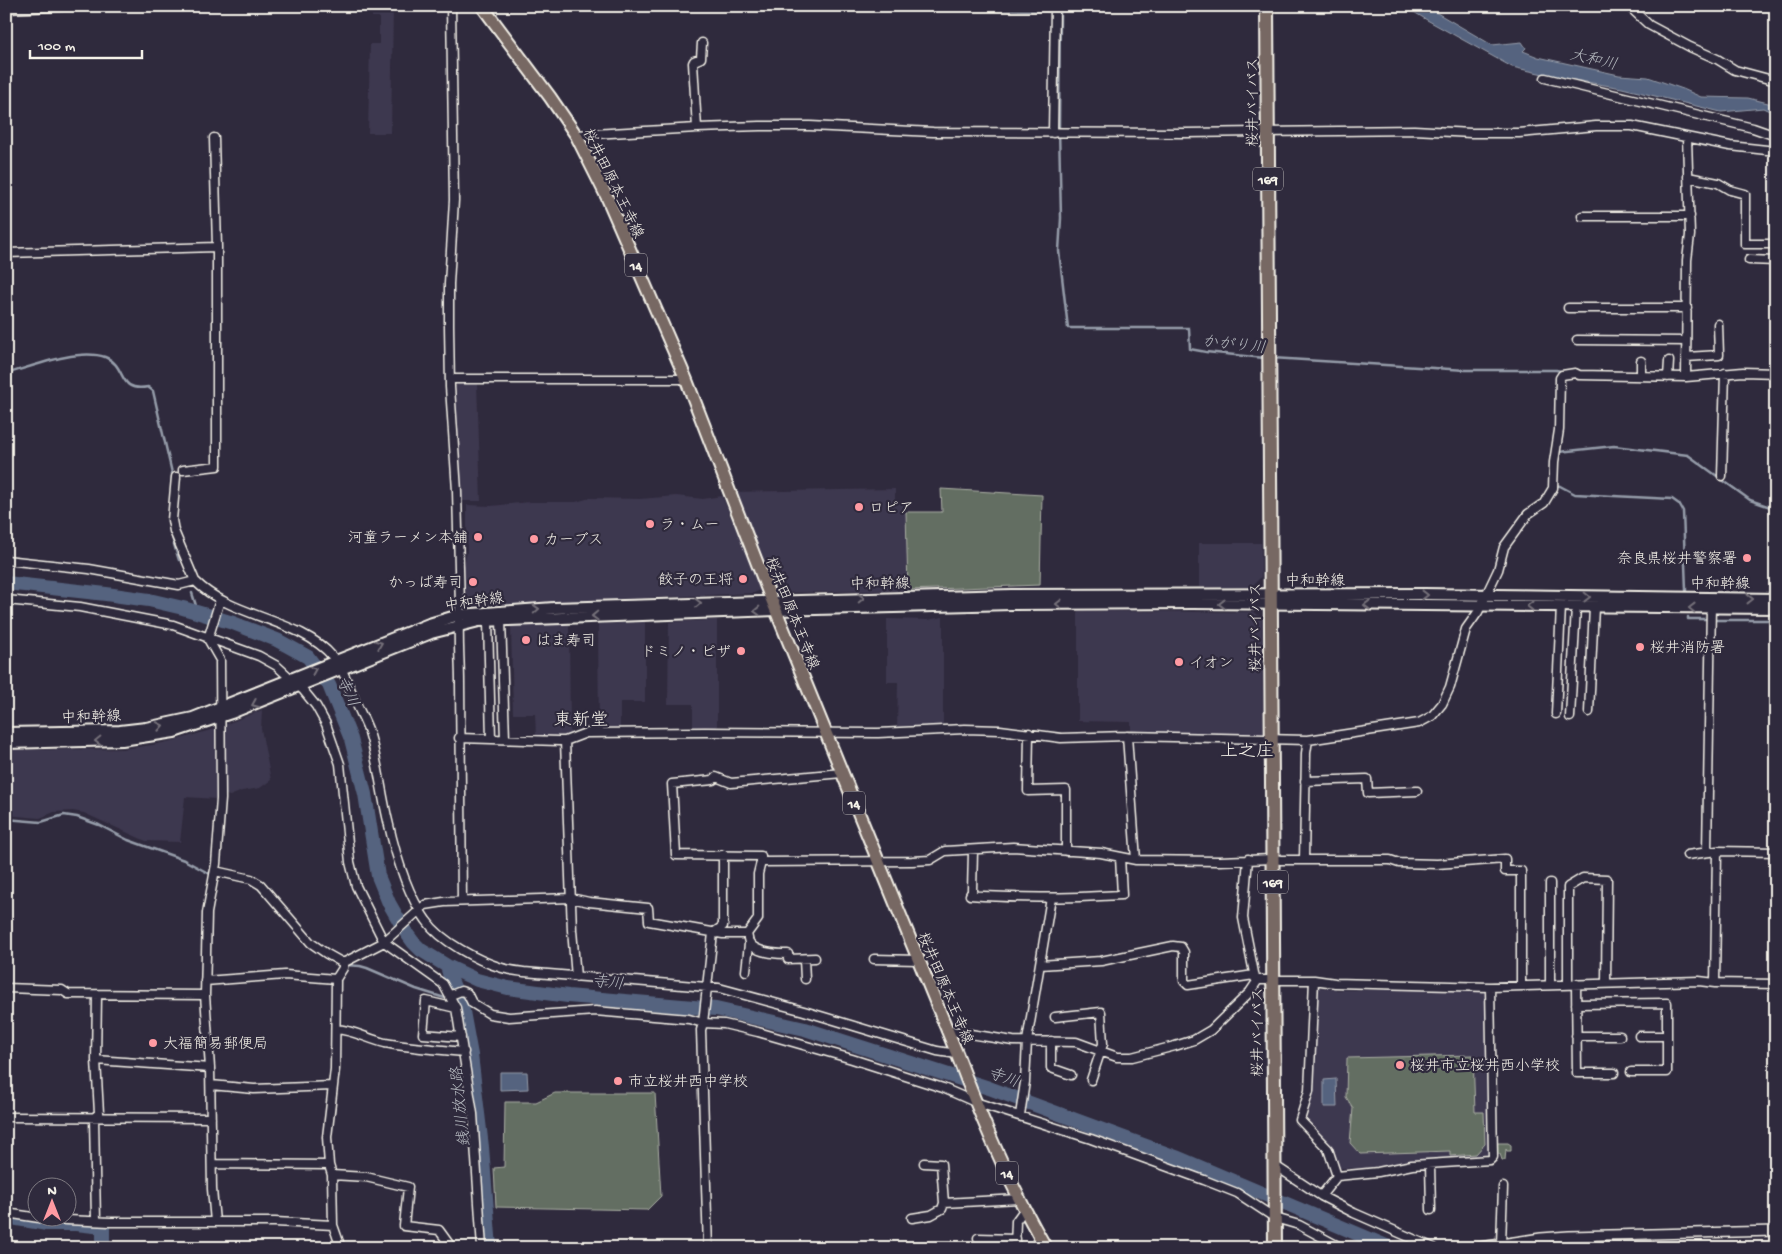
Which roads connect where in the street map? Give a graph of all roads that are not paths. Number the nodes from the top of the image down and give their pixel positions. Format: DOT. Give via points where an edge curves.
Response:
graph roads {
  1 [pos="76,6"];
  2 [pos="451,6"];
  3 [pos="482,6"];
  4 [pos="1047,6"];
  5 [pos="1267,6"];
  6 [pos="1626,6"];
  7 [pos="6,9"];
  8 [pos="702,43"];
  9 [pos="1545,78"];
  10 [pos="1776,80"];
  11 [pos="697,128"];
  12 [pos="1268,131"];
  13 [pos="1052,133"];
  14 [pos="576,135"];
  15 [pos="1776,136"];
  16 [pos="214,138"];
  17 [pos="1687,138"];
  18 [pos="1776,151"];
  19 [pos="1688,177"];
  20 [pos="1582,216"];
  21 [pos="1690,216"];
  22 [pos="1776,244"];
  23 [pos="217,247"];
  24 [pos="6,253"];
  25 [pos="1749,260"];
  26 [pos="1776,261"];
  27 [pos="1568,308"];
  28 [pos="1687,308"];
  29 [pos="1718,324"];
  30 [pos="1577,340"];
  31 [pos="1686,341"];
  32 [pos="1686,357"];
  33 [pos="1641,361"];
  34 [pos="1669,361"];
  35 [pos="1725,373"];
  36 [pos="1776,373"];
  37 [pos="1641,376"];
  38 [pos="1668,377"];
  39 [pos="1686,377"];
  40 [pos="450,379"];
  41 [pos="686,380"];
  42 [pos="184,470"];
  43 [pos="1722,476"];
  44 [pos="176,477"];
  45 [pos="6,560"];
  46 [pos="195,581"];
  47 [pos="1485,596"];
  48 [pos="1271,599"];
  49 [pos="1776,599"];
  50 [pos="6,600"];
  51 [pos="220,601"];
  52 [pos="1711,603"];
  53 [pos="774,606"];
  54 [pos="1481,606"];
  55 [pos="1561,606"];
  56 [pos="1576,606"];
  57 [pos="1594,607"];
  58 [pos="1776,608"];
  59 [pos="458,620"];
  60 [pos="501,620"];
  61 [pos="488,621"];
  62 [pos="208,638"];
  63 [pos="337,665"];
  64 [pos="296,682"];
  65 [pos="1589,712"];
  66 [pos="220,713"];
  67 [pos="1556,714"];
  68 [pos="1570,717"];
  69 [pos="6,733"];
  70 [pos="826,733"];
  71 [pos="1029,734"];
  72 [pos="1127,736"];
  73 [pos="459,738"];
  74 [pos="1272,738"];
  75 [pos="491,739"];
  76 [pos="505,739"];
  77 [pos="1308,740"];
  78 [pos="565,741"];
  79 [pos="6,742"];
  80 [pos="842,773"];
  81 [pos="1305,780"];
  82 [pos="1417,792"];
  83 [pos="973,851"];
  84 [pos="1066,851"];
  85 [pos="1717,851"];
  86 [pos="1707,852"];
  87 [pos="1776,852"];
  88 [pos="723,855"];
  89 [pos="1688,855"];
  90 [pos="1120,857"];
  91 [pos="1272,858"];
  92 [pos="1248,859"];
  93 [pos="1136,860"];
  94 [pos="1304,860"];
  95 [pos="877,861"];
  96 [pos="761,862"];
  97 [pos="214,873"];
  98 [pos="1550,883"];
  99 [pos="571,898"];
  100 [pos="1051,898"];
  101 [pos="462,901"];
  102 [pos="418,912"];
  103 [pos="713,933"];
  104 [pos="747,934"];
  105 [pos="386,940"];
  106 [pos="750,944"];
  107 [pos="815,958"];
  108 [pos="804,959"];
  109 [pos="874,959"];
  110 [pos="918,960"];
  111 [pos="343,965"];
  112 [pos="1040,966"];
  113 [pos="746,971"];
  114 [pos="576,977"];
  115 [pos="1256,978"];
  116 [pos="336,979"];
  117 [pos="805,979"];
  118 [pos="1273,980"];
  119 [pos="1314,980"];
  120 [pos="206,981"];
  121 [pos="1606,983"];
  122 [pos="1715,983"];
  123 [pos="1572,984"];
  124 [pos="1776,984"];
  125 [pos="1550,985"];
  126 [pos="1521,986"];
  127 [pos="1490,987"];
  128 [pos="6,988"];
  129 [pos="706,990"];
  130 [pos="97,995"];
  131 [pos="205,995"];
  132 [pos="453,1001"];
  133 [pos="1576,1004"];
  134 [pos="1055,1017"];
  135 [pos="704,1021"];
  136 [pos="336,1029"];
  137 [pos="946,1030"];
  138 [pos="1576,1036"];
  139 [pos="1620,1036"];
  140 [pos="1639,1036"];
  141 [pos="1667,1036"];
  142 [pos="461,1037"];
  143 [pos="1027,1041"];
  144 [pos="1051,1041"];
  145 [pos="1101,1051"];
  146 [pos="464,1052"];
  147 [pos="958,1057"];
  148 [pos="96,1060"];
  149 [pos="210,1068"];
  150 [pos="1631,1072"];
  151 [pos="1614,1073"];
  152 [pos="1071,1075"];
  153 [pos="1090,1080"];
  154 [pos="211,1085"];
  155 [pos="334,1086"];
  156 [pos="974,1099"];
  157 [pos="1020,1115"];
  158 [pos="6,1117"];
  159 [pos="94,1118"];
  160 [pos="211,1118"];
  161 [pos="924,1163"];
  162 [pos="212,1164"];
  163 [pos="1430,1164"];
  164 [pos="329,1165"];
  165 [pos="1274,1168"];
  166 [pos="332,1174"];
  167 [pos="1337,1176"];
  168 [pos="1503,1187"];
  169 [pos="1321,1196"];
  170 [pos="1019,1199"];
  171 [pos="944,1204"];
  172 [pos="1024,1210"];
  173 [pos="1431,1210"];
  174 [pos="6,1213"];
  175 [pos="1275,1216"];
  176 [pos="912,1218"];
  177 [pos="96,1221"];
  178 [pos="215,1222"];
  179 [pos="333,1225"];
  180 [pos="1776,1231"];
  181 [pos="978,1238"];
  182 [pos="1016,1239"];
  183 [pos="1501,1244"];
  184 [pos="341,1248"];
  185 [pos="452,1248"];
  186 [pos="482,1248"];
  187 [pos="708,1248"];
  188 [pos="1016,1248"];
  189 [pos="1046,1248"];
  190 [pos="1275,1248"];
  191 [pos="1342,1248"];
  192 [pos="1434,1248"];
  193 [pos="1474,1248"];
  1 -- 7 [label="street"];
  2 -- 40 [label="street" via="454,200 449,284"];
  3 -- 14 [label="main road, 桜井田原本王寺線 / 14"];
  4 -- 13 [label="street" via="1055,7"];
  5 -- 12 [label="highway, 桜井バイパス / 169"];
  6 -- 10 [label="street" via="1649,25 1735,70"];
  8 -- 11 [label="street" via="701,58 693,63"];
  9 -- 15 [label="street"];
  11 -- 13 [label="street" via="810,126"];
  11 -- 14 [label="street"];
  12 -- 13 [label="street"];
  12 -- 17 [label="street" via="1470,133 1632,126"];
  12 -- 48 [label="highway, 桜井バイパス / 169"];
  14 -- 41 [label="main road, 桜井田原本王寺線 / 14" via="607,197"];
  16 -- 23 [label="street"];
  17 -- 18 [label="street"];
  17 -- 19 [label="street"];
  19 -- 21 [label="street"];
  19 -- 22 [label="street" via="1718,183 1745,194 1745,244"];
  20 -- 21 [label="street"];
  21 -- 28 [label="street"];
  23 -- 24 [label="street"];
  23 -- 42 [label="street" via="217,466"];
  25 -- 26 [label="street"];
  27 -- 28 [label="street"];
  28 -- 31 [label="street"];
  29 -- 32 [label="street" via="1720,355"];
  30 -- 31 [label="street"];
  31 -- 32 [label="street"];
  32 -- 39 [label="street"];
  33 -- 37 [label="street"];
  34 -- 38 [label="street"];
  35 -- 36 [label="street"];
  35 -- 39 [label="street"];
  35 -- 43 [label="street"];
  37 -- 38 [label="street"];
  37 -- 47 [label="street" via="1562,375 1553,488 1544,502 1528,514 1504,547 1498,570"];
  38 -- 39 [label="street"];
  40 -- 41 [label="street"];
  40 -- 59 [label="street"];
  41 -- 53 [label="main road, 桜井田原本王寺線 / 14"];
  44 -- 46 [label="street" via="174,531"];
  45 -- 46 [label="street" via="179,585"];
  46 -- 51 [label="street"];
  48 -- 47 [label="main road, 中和幹線, one-way"];
  47 -- 52 [label="main road, 中和幹線, one-way"];
  47 -- 54 [label="street"];
  48 -- 53 [label="main road, 中和幹線"];
  54 -- 48 [label="main road, 中和幹線, one-way"];
  48 -- 74 [label="highway, 桜井バイパス / 169"];
  52 -- 49 [label="main road, 中和幹線, one-way"];
  50 -- 62 [label="street" via="80,607 136,617 173,625"];
  51 -- 62 [label="street"];
  51 -- 63 [label="street" via="317,642"];
  52 -- 57 [label="main road, 中和幹線, one-way"];
  52 -- 58 [label="main road, 中和幹線"];
  52 -- 86 [label="street"];
  59 -- 53 [label="main road, 中和幹線, one-way" via="554,608"];
  53 -- 60 [label="main road, 中和幹線, one-way"];
  53 -- 70 [label="main road, 桜井田原本王寺線 / 14"];
  55 -- 54 [label="main road, 中和幹線, one-way"];
  54 -- 77 [label="street" via="1466,630 1450,687 1432,716 1419,723"];
  55 -- 56 [label="main road, 中和幹線"];
  55 -- 67 [label="street"];
  56 -- 57 [label="main road, 中和幹線"];
  56 -- 68 [label="street"];
  57 -- 65 [label="street"];
  59 -- 61 [label="main road, 中和幹線"];
  59 -- 63 [label="main road, 中和幹線" via="431,633"];
  59 -- 73 [label="street"];
  60 -- 61 [label="main road, 中和幹線"];
  60 -- 76 [label="street"];
  61 -- 75 [label="street"];
  62 -- 64 [label="street" via="259,656"];
  62 -- 66 [label="street" via="220,660"];
  63 -- 64 [label="main road, 中和幹線"];
  63 -- 102 [label="street" via="369,731 398,860"];
  64 -- 66 [label="main road, 中和幹線"];
  64 -- 105 [label="street" via="316,706 333,742 340,764 350,862 356,886"];
  69 -- 66 [label="main road, 中和幹線, one-way" via="120,731"];
  66 -- 79 [label="main road, 中和幹線, one-way" via="174,732 140,738"];
  66 -- 97 [label="street" via="221,799"];
  70 -- 71 [label="street" via="973,729"];
  70 -- 78 [label="street" via="586,733"];
  70 -- 80 [label="main road, 桜井田原本王寺線 / 14"];
  71 -- 72 [label="street" via="1060,738"];
  71 -- 84 [label="street" via="1028,791 1066,790"];
  72 -- 74 [label="street"];
  72 -- 93 [label="street"];
  73 -- 75 [label="street"];
  73 -- 101 [label="street"];
  74 -- 77 [label="street"];
  74 -- 91 [label="highway, 桜井バイパス / 169"];
  75 -- 76 [label="street"];
  76 -- 78 [label="street"];
  77 -- 81 [label="street"];
  78 -- 99 [label="street"];
  80 -- 88 [label="street" via="731,782 716,777 672,784 676,855"];
  80 -- 95 [label="main road, 桜井田原本王寺線 / 14"];
  81 -- 82 [label="street" via="1367,779 1368,793"];
  81 -- 94 [label="street"];
  83 -- 84 [label="street" via="1029,847"];
  83 -- 95 [label="street" via="945,852 930,860"];
  83 -- 100 [label="street" via="970,895"];
  84 -- 90 [label="street"];
  85 -- 86 [label="street"];
  85 -- 87 [label="street"];
  85 -- 122 [label="street"];
  86 -- 89 [label="street"];
  88 -- 96 [label="street" via="761,856"];
  88 -- 103 [label="street" via="723,926"];
  90 -- 93 [label="street"];
  90 -- 100 [label="street" via="1122,895"];
  91 -- 92 [label="street"];
  91 -- 94 [label="street"];
  91 -- 118 [label="highway, 桜井バイパス / 169"];
  92 -- 93 [label="street"];
  92 -- 115 [label="street" via="1244,918"];
  94 -- 126 [label="street" via="1390,860 1438,864 1505,859 1505,871 1521,871"];
  95 -- 96 [label="street"];
  95 -- 110 [label="main road, 桜井田原本王寺線 / 14"];
  96 -- 104 [label="street" via="758,919"];
  97 -- 111 [label="street" via="251,879 261,886 311,942"];
  97 -- 120 [label="street" via="207,913"];
  98 -- 125 [label="street"];
  99 -- 101 [label="street"];
  99 -- 103 [label="street" via="648,908 649,921"];
  99 -- 114 [label="street"];
  100 -- 112 [label="street"];
  101 -- 102 [label="street" via="425,905"];
  102 -- 105 [label="street"];
  102 -- 114 [label="street" via="438,933 481,960 524,972"];
  103 -- 104 [label="street"];
  103 -- 129 [label="street"];
  104 -- 106 [label="street"];
  105 -- 111 [label="street"];
  105 -- 132 [label="street" via="443,984"];
  106 -- 108 [label="street" via="777,954 788,954 788,959"];
  106 -- 113 [label="street"];
  107 -- 108 [label="street"];
  108 -- 117 [label="street"];
  109 -- 110 [label="street"];
  110 -- 137 [label="main road, 桜井田原本王寺線 / 14"];
  111 -- 116 [label="street"];
  112 -- 115 [label="street" via="1101,961 1173,946 1181,947 1184,952 1184,980 1188,985"];
  112 -- 143 [label="street"];
  114 -- 129 [label="street"];
  115 -- 118 [label="street"];
  115 -- 145 [label="street" via="1250,992 1210,1030 1194,1040 1132,1057 1117,1057"];
  116 -- 120 [label="street" via="285,974"];
  116 -- 136 [label="street"];
  118 -- 119 [label="street"];
  118 -- 165 [label="highway, 桜井バイパス / 169"];
  119 -- 127 [label="street"];
  119 -- 167 [label="street" via="1309,1091 1300,1120 1328,1149"];
  120 -- 131 [label="street"];
  121 -- 122 [label="street"];
  121 -- 123 [label="street"];
  121 -- 123 [label="street" via="1607,879 1583,878 1568,887"];
  122 -- 124 [label="street"];
  123 -- 125 [label="street"];
  123 -- 133 [label="street"];
  125 -- 126 [label="street"];
  126 -- 127 [label="street"];
  127 -- 163 [label="street" via="1494,1157 1490,1160"];
  128 -- 130 [label="street"];
  129 -- 135 [label="street"];
  129 -- 147 [label="street" via="719,988"];
  130 -- 131 [label="street"];
  130 -- 148 [label="street"];
  131 -- 149 [label="street"];
  132 -- 135 [label="street" via="461,991 484,1011 509,1017 595,1011"];
  132 -- 142 [label="street"];
  132 -- 142 [label="street" via="426,1001 423,1034"];
  133 -- 138 [label="street"];
  133 -- 141 [label="street" via="1667,1003"];
  134 -- 145 [label="street" via="1101,1012"];
  135 -- 156 [label="street" via="791,1041"];
  135 -- 187 [label="street" via="701,1040"];
  136 -- 146 [label="street" via="390,1044"];
  136 -- 155 [label="street"];
  137 -- 143 [label="street"];
  137 -- 147 [label="main road, 桜井田原本王寺線 / 14"];
  138 -- 139 [label="street"];
  138 -- 151 [label="street" via="1577,1073"];
  140 -- 141 [label="street"];
  141 -- 150 [label="street" via="1667,1072"];
  142 -- 146 [label="street"];
  143 -- 144 [label="street"];
  143 -- 157 [label="street"];
  144 -- 145 [label="street" via="1076,1042"];
  144 -- 152 [label="street" via="1051,1068"];
  145 -- 153 [label="street"];
  146 -- 186 [label="street" via="473,1114"];
  147 -- 156 [label="main road, 桜井田原本王寺線 / 14"];
  148 -- 149 [label="street"];
  148 -- 159 [label="street" via="98,1113"];
  149 -- 154 [label="street"];
  154 -- 155 [label="street" via="254,1089"];
  154 -- 160 [label="street"];
  155 -- 164 [label="street" via="327,1137"];
  156 -- 157 [label="street"];
  156 -- 170 [label="main road, 桜井田原本王寺線 / 14"];
  157 -- 175 [label="street" via="1237,1193"];
  158 -- 159 [label="street"];
  159 -- 160 [label="street"];
  159 -- 177 [label="street"];
  160 -- 162 [label="street"];
  161 -- 171 [label="street" via="942,1164"];
  162 -- 164 [label="street"];
  162 -- 178 [label="street"];
  163 -- 167 [label="street"];
  163 -- 173 [label="street"];
  164 -- 166 [label="street"];
  165 -- 169 [label="street"];
  165 -- 175 [label="highway, 桜井バイパス / 169"];
  166 -- 179 [label="street"];
  166 -- 185 [label="street" via="366,1177 408,1187 404,1226 439,1230"];
  167 -- 169 [label="street"];
  168 -- 183 [label="street"];
  169 -- 192 [label="street"];
  170 -- 171 [label="street"];
  170 -- 172 [label="main road, 桜井田原本王寺線 / 14"];
  171 -- 176 [label="street" via="942,1209 931,1215"];
  172 -- 182 [label="street" via="1016,1221"];
  172 -- 189 [label="main road, 桜井田原本王寺線 / 14"];
  174 -- 177 [label="street"];
  175 -- 190 [label="highway, 桜井バイパス / 169"];
  175 -- 191 [label="street" via="1300,1225"];
  177 -- 178 [label="street"];
  178 -- 179 [label="street"];
  179 -- 184 [label="street"];
  180 -- 183 [label="street" via="1569,1236"];
  181 -- 182 [label="street"];
  182 -- 188 [label="street"];
  183 -- 193 [label="street"];
}
